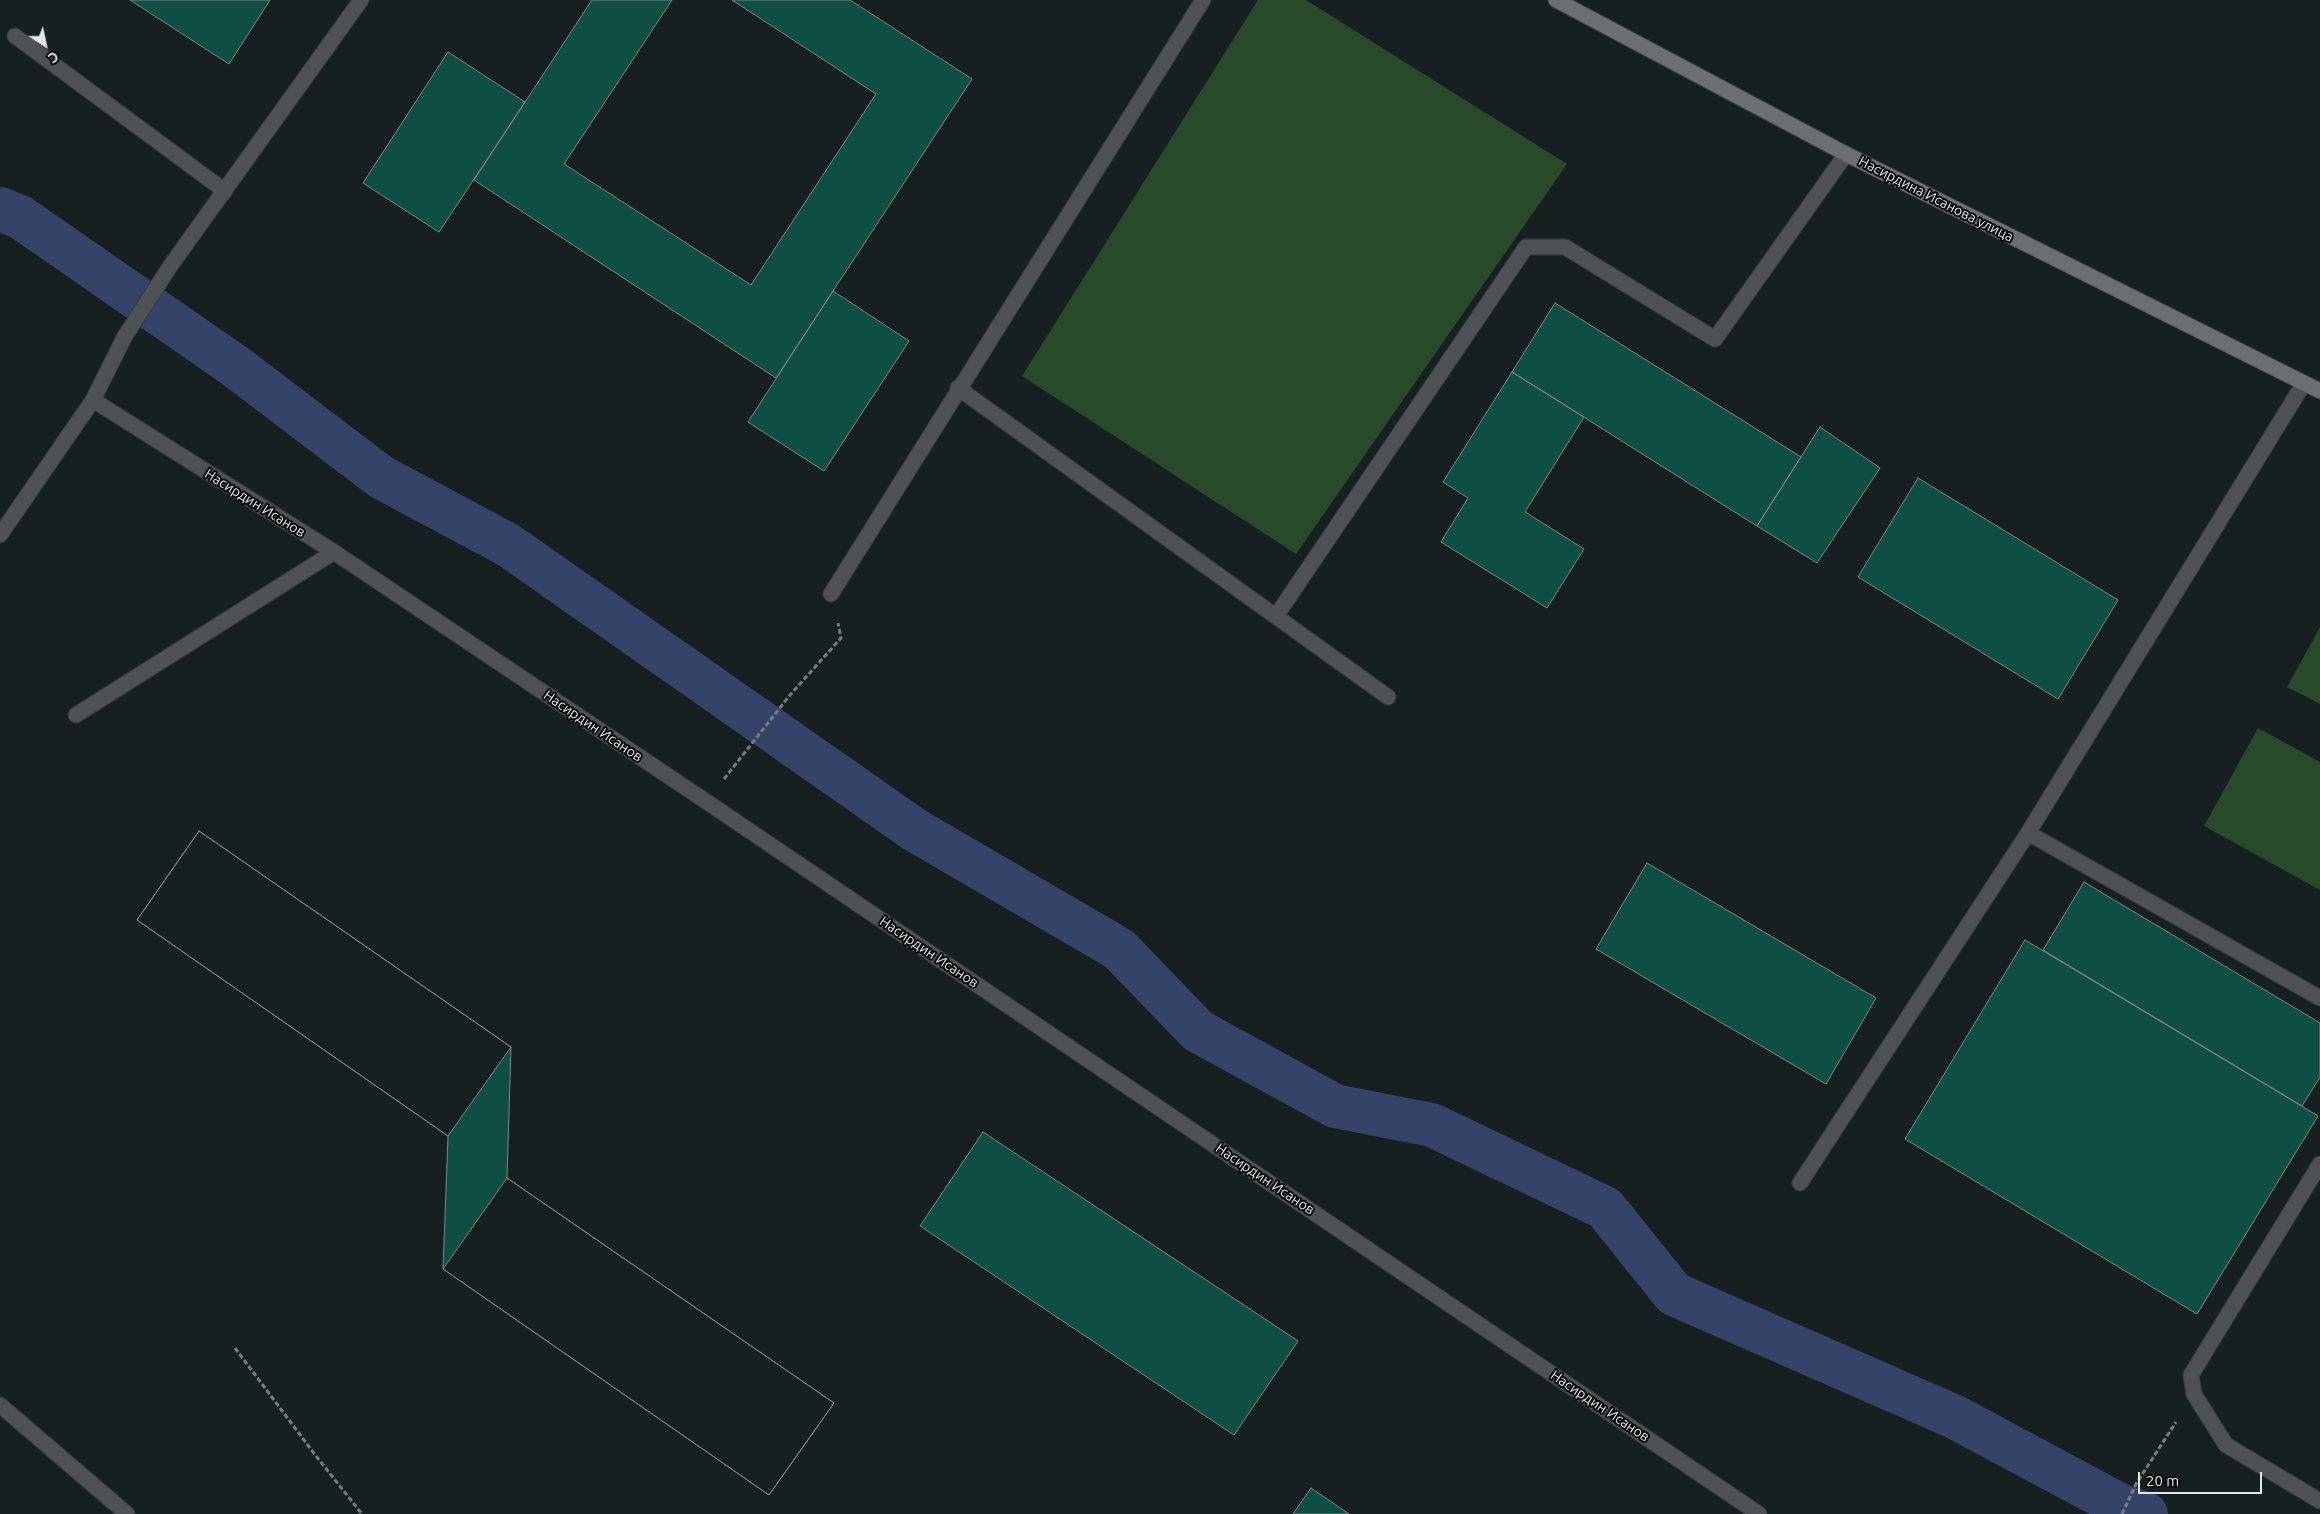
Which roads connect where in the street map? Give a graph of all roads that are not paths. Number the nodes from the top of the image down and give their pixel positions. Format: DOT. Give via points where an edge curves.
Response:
graph roads {
  1 [pos="361,0"];
  2 [pos="1202,0"];
  3 [pos="1556,0"];
  4 [pos="15,36"];
  5 [pos="1846,154"];
  6 [pos="225,191"];
  7 [pos="2304,383"];
  8 [pos="958,388"];
  9 [pos="2320,391"];
  10 [pos="93,400"];
  11 [pos="0,535"];
  12 [pos="334,552"];
  13 [pos="831,594"];
  14 [pos="1276,616"];
  15 [pos="1388,697"];
  16 [pos="76,715"];
  17 [pos="2028,833"];
  18 [pos="2320,998"];
  19 [pos="2320,1164"];
  20 [pos="1800,1183"];
  21 [pos="0,1405"];
  22 [pos="2320,1501"];
  23 [pos="127,1514"];
  24 [pos="1759,1514"];
  1 -- 6 [label="street"];
  2 -- 8 [label="street"];
  3 -- 5 [label="main road, Насирдина Исанова улица"];
  4 -- 6 [label="street"];
  5 -- 7 [label="main road, Насирдина Исанова улица"];
  5 -- 14 [label="street" via="1715,340 1565,247 1526,247"];
  6 -- 10 [label="street" via="125,336"];
  7 -- 9 [label="main road, Насирдина Исанова улица"];
  7 -- 17 [label="street"];
  8 -- 13 [label="street"];
  8 -- 14 [label="street"];
  10 -- 11 [label="street"];
  10 -- 12 [label="street, Насирдин Исанов"];
  12 -- 16 [label="street"];
  12 -- 24 [label="street, Насирдин Исанов"];
  14 -- 15 [label="street"];
  17 -- 18 [label="street"];
  17 -- 20 [label="street"];
  19 -- 22 [label="street" via="2191,1375 2194,1394 2226,1445"];
  21 -- 23 [label="street"];
}
